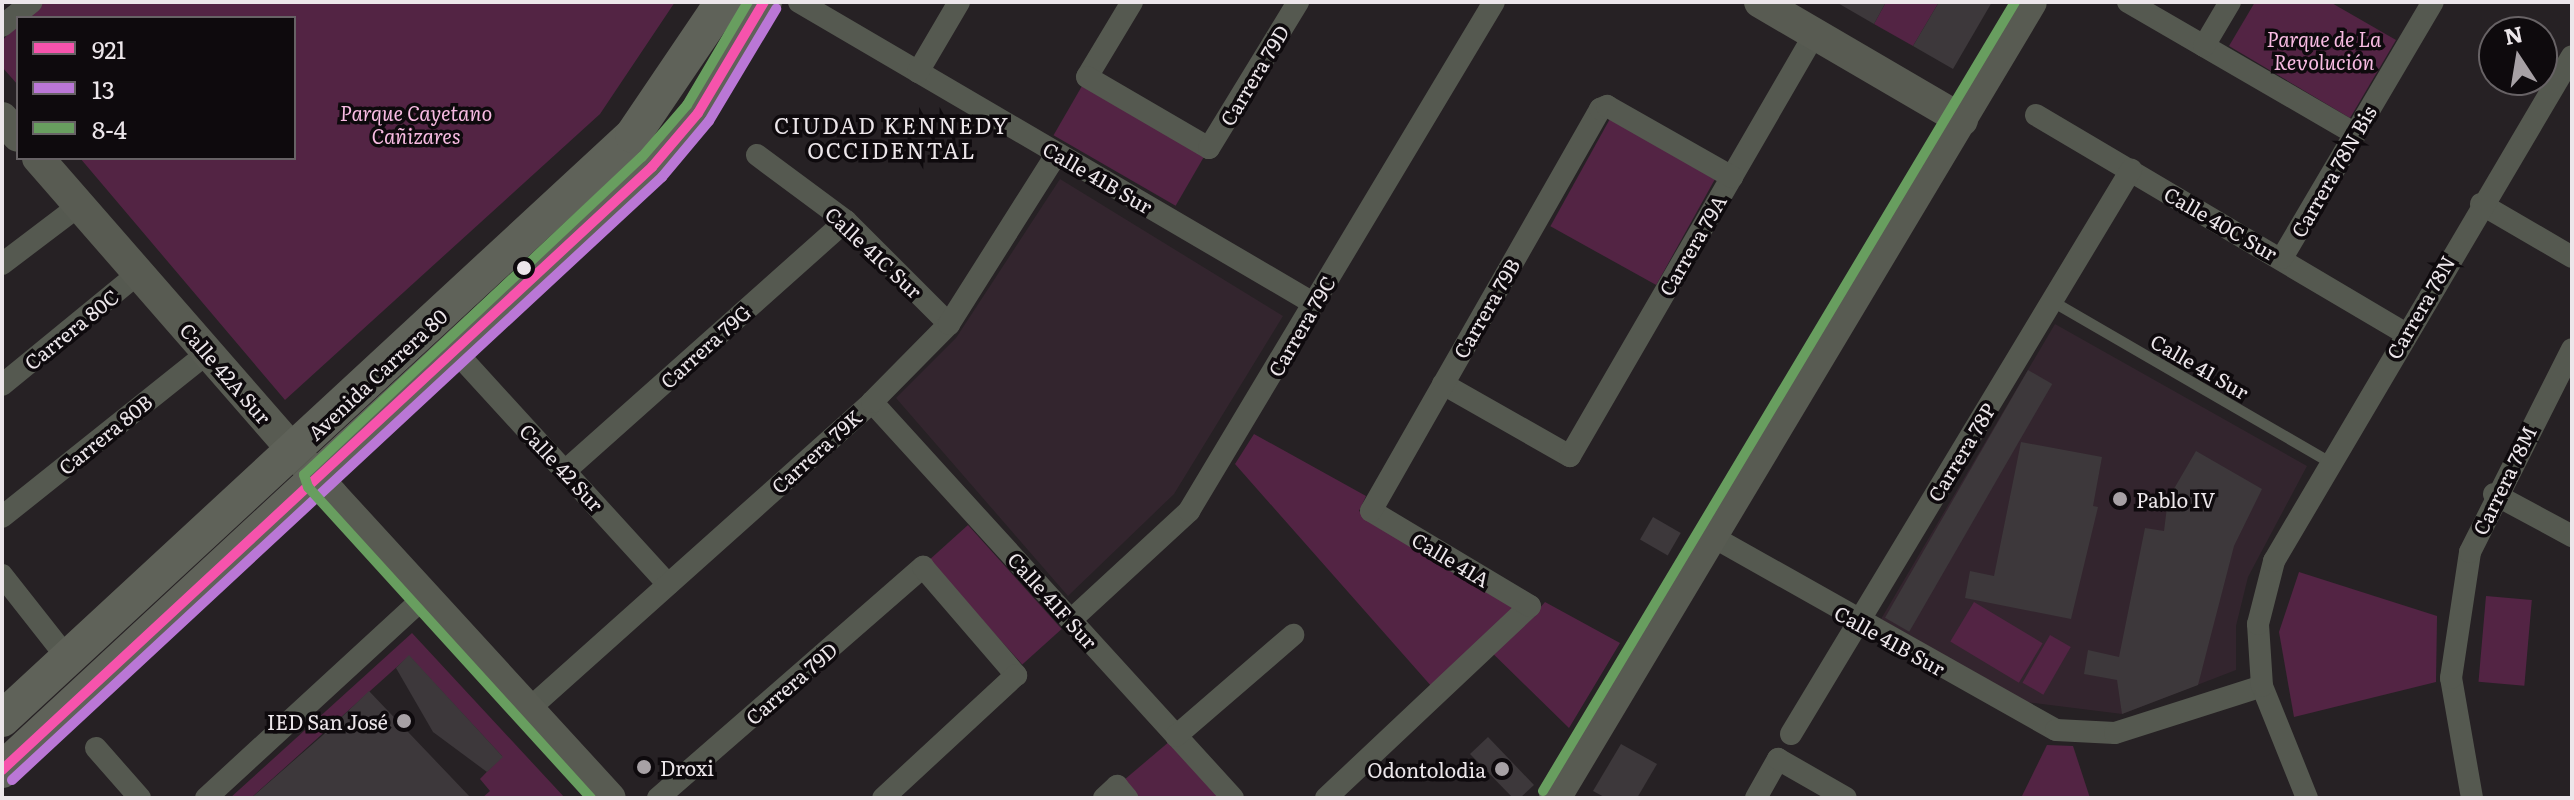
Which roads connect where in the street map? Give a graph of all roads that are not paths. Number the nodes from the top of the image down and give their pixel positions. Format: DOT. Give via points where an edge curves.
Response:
graph roads {
  1 [pos="32,2"];
  2 [pos="723,2"];
  3 [pos="764,2"];
  4 [pos="799,2"];
  5 [pos="959,2"];
  6 [pos="1132,2"];
  7 [pos="1298,2"];
  8 [pos="1494,2"];
  9 [pos="1760,2"];
  10 [pos="2031,2"];
  11 [pos="2128,2"];
  12 [pos="2230,2"];
  13 [pos="2433,2"];
  14 [pos="2,26"];
  15 [pos="1815,34"];
  16 [pos="2204,46"];
  17 [pos="2572,56"];
  18 [pos="918,72"];
  19 [pos="2036,115"];
  20 [pos="2,118"];
  21 [pos="1962,120"];
  22 [pos="16,134"];
  23 [pos="2356,134"];
  24 [pos="1057,153"];
  25 [pos="757,155"];
  26 [pos="40,160"];
  27 [pos="2131,170"];
  28 [pos="1732,177"];
  29 [pos="81,204"];
  30 [pos="2481,204"];
  31 [pos="846,221"];
  32 [pos="2572,257"];
  33 [pos="2282,258"];
  34 [pos="2,264"];
  35 [pos="140,272"];
  36 [pos="2052,301"];
  37 [pos="1313,303"];
  38 [pos="949,324"];
  39 [pos="2404,333"];
  40 [pos="2572,349"];
  41 [pos="455,351"];
  42 [pos="209,352"];
  43 [pos="1443,384"];
  44 [pos="2,385"];
  45 [pos="872,402"];
  46 [pos="294,451"];
  47 [pos="2331,463"];
  48 [pos="565,471"];
  49 [pos="318,478"];
  50 [pos="2494,494"];
  51 [pos="1371,511"];
  52 [pos="2,517"];
  53 [pos="2572,536"];
  54 [pos="1715,538"];
  55 [pos="2,575"];
  56 [pos="668,584"];
  57 [pos="426,596"];
  58 [pos="1071,620"];
  59 [pos="1858,623"];
  60 [pos="1293,635"];
  61 [pos="69,660"];
  62 [pos="2262,686"];
  63 [pos="529,709"];
  64 [pos="2,719"];
  65 [pos="1791,734"];
  66 [pos="1176,736"];
  67 [pos="96,748"];
  68 [pos="2,770"];
  69 [pos="140,798"];
  70 [pos="206,798"];
  71 [pos="610,798"];
  72 [pos="658,798"];
  73 [pos="883,798"];
  74 [pos="1233,798"];
  75 [pos="1326,798"];
  76 [pos="1555,798"];
  77 [pos="1756,798"];
  78 [pos="1846,798"];
  79 [pos="2307,798"];
  80 [pos="2472,798"];
  1 -- 14 [label="street"];
  2 -- 46 [label="main road, Avenida Carrera 80" via="633,135"];
  3 -- 41 [label="main road, Avenida Carrera 80" via="713,90 652,167"];
  4 -- 18 [label="street, Calle 41B Sur"];
  5 -- 18 [label="street"];
  6 -- 7 [label="street, Carrera 79D" via="1087,77 1209,148"];
  8 -- 37 [label="street, Carrera 79C"];
  9 -- 15 [label="street"];
  10 -- 21 [label="street"];
  11 -- 16 [label="street"];
  12 -- 16 [label="street"];
  13 -- 23 [label="street, Carrera 78N Bis"];
  15 -- 21 [label="street"];
  15 -- 28 [label="street, Carrera 79A"];
  16 -- 23 [label="street"];
  17 -- 30 [label="street, Carrera 78N"];
  18 -- 24 [label="street, Calle 41B Sur"];
  19 -- 27 [label="street, Calle 40C Sur"];
  20 -- 22 [label="street"];
  21 -- 54 [label="street"];
  23 -- 33 [label="street, Carrera 78N Bis"];
  24 -- 37 [label="street, Calle 41B Sur"];
  24 -- 38 [label="street, Carrera 79K"];
  25 -- 31 [label="street, Calle 41C Sur"];
  26 -- 29 [label="street, Calle 42A Sur"];
  27 -- 33 [label="street, Calle 40C Sur"];
  27 -- 36 [label="street, Carrera 78P"];
  28 -- 43 [label="street, Carrera 79B" via="1603,106"];
  28 -- 43 [label="street, Carrera 79A" via="1570,456"];
  29 -- 34 [label="street"];
  29 -- 35 [label="street, Calle 42A Sur"];
  30 -- 32 [label="street"];
  30 -- 39 [label="street, Carrera 78N"];
  31 -- 38 [label="street, Calle 41C Sur"];
  31 -- 48 [label="street, Carrera 79G"];
  33 -- 39 [label="street, Calle 40C Sur"];
  35 -- 42 [label="street, Calle 42A Sur"];
  35 -- 44 [label="street, Carrera 80C"];
  36 -- 47 [label="lane, Calle 41 Sur"];
  36 -- 59 [label="street, Carrera 78P"];
  37 -- 58 [label="street, Carrera 79C" via="1189,511"];
  38 -- 45 [label="street, Carrera 79K"];
  39 -- 47 [label="street, Carrera 78N"];
  40 -- 50 [label="street, Carrera 78M"];
  41 -- 48 [label="street, Calle 42 Sur"];
  41 -- 49 [label="main road, Avenida Carrera 80"];
  42 -- 46 [label="street, Calle 42A Sur"];
  42 -- 52 [label="street, Carrera 80B"];
  43 -- 51 [label="street, Carrera 79B"];
  45 -- 56 [label="street, Carrera 79K"];
  45 -- 58 [label="street, Calle 41F Sur"];
  46 -- 49 [label="street, Calle 42A Sur"];
  46 -- 61 [label="main road, Avenida Carrera 80"];
  47 -- 62 [label="street, Carrera 78N" via="2274,561 2258,624"];
  48 -- 56 [label="street, Calle 42 Sur"];
  49 -- 57 [label="street, Calle 42A Sur"];
  49 -- 68 [label="main road, Avenida Carrera 80"];
  50 -- 53 [label="street"];
  50 -- 80 [label="street, Carrera 78M" via="2470,552 2455,618 2453,709"];
  51 -- 75 [label="street, Calle 41A" via="1530,606"];
  54 -- 59 [label="street, Calle 41B Sur"];
  54 -- 76 [label="street"];
  55 -- 61 [label="street"];
  56 -- 63 [label="street, Carrera 79K"];
  57 -- 63 [label="street, Calle 42A Sur"];
  57 -- 70 [label="street"];
  58 -- 66 [label="street, Calle 41F Sur"];
  59 -- 62 [label="street, Calle 41B Sur" via="2069,732 2115,733"];
  59 -- 65 [label="street, Carrera 78P"];
  60 -- 66 [label="street"];
  61 -- 64 [label="main road, Avenida Carrera 80"];
  62 -- 79 [label="street, Carrera 78N"];
  63 -- 71 [label="street, Calle 42A Sur"];
  66 -- 74 [label="street, Calle 41F Sur"];
  67 -- 69 [label="street"];
  72 -- 73 [label="street, Carrera 79D" via="923,567 1016,675"];
  77 -- 78 [label="street" via="1778,759"];
}
